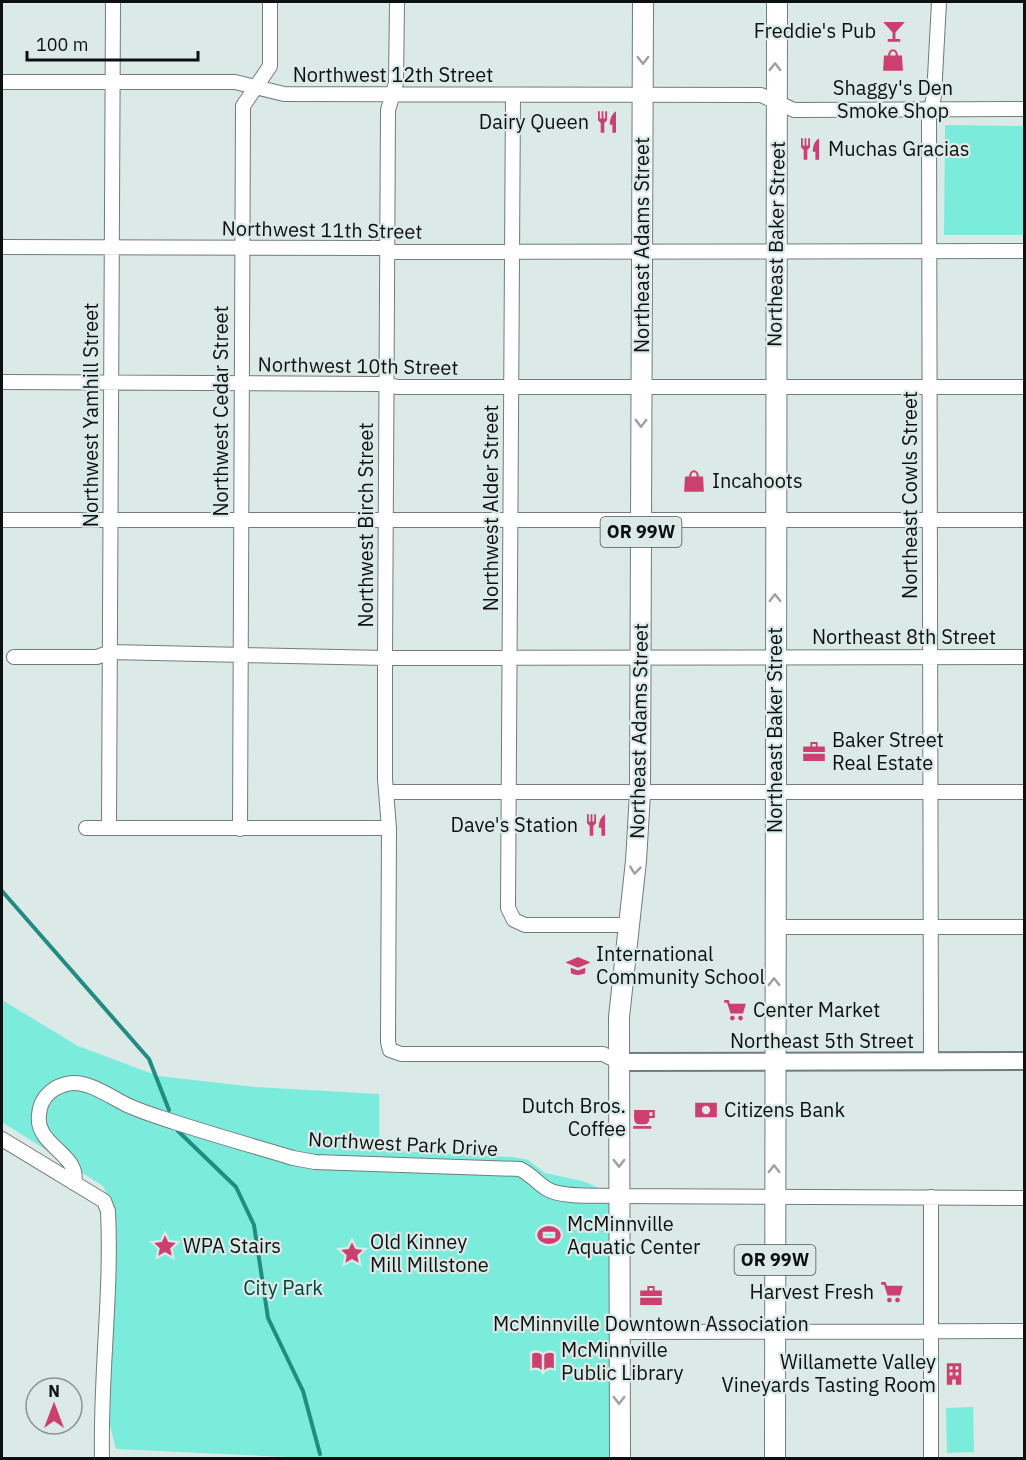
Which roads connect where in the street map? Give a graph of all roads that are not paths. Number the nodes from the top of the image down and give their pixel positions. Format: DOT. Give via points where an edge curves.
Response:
graph roads {
  1 [pos="112,2"];
  2 [pos="270,2"];
  3 [pos="397,2"];
  4 [pos="643,2"];
  5 [pos="777,2"];
  6 [pos="939,2"];
  7 [pos="2,82"];
  8 [pos="112,82"];
  9 [pos="257,86"];
  10 [pos="393,94"];
  11 [pos="513,95"];
  12 [pos="643,95"];
  13 [pos="776,102"];
  14 [pos="1024,109"];
  15 [pos="931,110"];
  16 [pos="2,247"];
  17 [pos="112,247"];
  18 [pos="241,248"];
  19 [pos="387,250"];
  20 [pos="775,251"];
  21 [pos="930,251"];
  22 [pos="1024,251"];
  23 [pos="512,252"];
  24 [pos="642,252"];
  25 [pos="2,382"];
  26 [pos="111,383"];
  27 [pos="242,383"];
  28 [pos="386,385"];
  29 [pos="511,387"];
  30 [pos="641,387"];
  31 [pos="775,387"];
  32 [pos="929,387"];
  33 [pos="1024,387"];
  34 [pos="2,520"];
  35 [pos="111,520"];
  36 [pos="240,520"];
  37 [pos="386,520"];
  38 [pos="511,520"];
  39 [pos="641,520"];
  40 [pos="775,520"];
  41 [pos="930,520"];
  42 [pos="1024,520"];
  43 [pos="110,652"];
  44 [pos="240,654"];
  45 [pos="510,656"];
  46 [pos="14,657"];
  47 [pos="640,657"];
  48 [pos="775,657"];
  49 [pos="930,657"];
  50 [pos="1024,657"];
  51 [pos="385,658"];
  52 [pos="386,792"];
  53 [pos="930,792"];
  54 [pos="1024,792"];
  55 [pos="509,793"];
  56 [pos="640,793"];
  57 [pos="774,793"];
  58 [pos="86,828"];
  59 [pos="109,828"];
  60 [pos="389,828"];
  61 [pos="240,829"];
  62 [pos="629,925"];
  63 [pos="930,926"];
  64 [pos="775,927"];
  65 [pos="1024,927"];
  66 [pos="1024,1061"];
  67 [pos="619,1062"];
  68 [pos="774,1062"];
  69 [pos="931,1062"];
  70 [pos="2,1139"];
  71 [pos="74,1184"];
  72 [pos="619,1196"];
  73 [pos="775,1197"];
  74 [pos="931,1197"];
  75 [pos="1024,1198"];
  76 [pos="1024,1331"];
  77 [pos="619,1332"];
  78 [pos="775,1332"];
  79 [pos="932,1332"];
  80 [pos="102,1458"];
  81 [pos="620,1458"];
  82 [pos="775,1458"];
  83 [pos="931,1458"];
  1 -- 8 [label="street, Northwest Yamhill Street"];
  2 -- 9 [label="street, Northwest Cedar Street" via="270,66"];
  3 -- 10 [label="street, Northwest Birch Street"];
  4 -- 12 [label="highway, Northeast Adams Street / OR 99W, one-way"];
  13 -- 5 [label="highway, Northeast Baker Street / OR 99W, one-way"];
  6 -- 15 [label="street, Northeast Cowls Street"];
  7 -- 8 [label="street, Northwest 12th Street"];
  8 -- 9 [label="street, Northwest 12th Street" via="235,82"];
  8 -- 17 [label="street, Northwest Yamhill Street"];
  9 -- 10 [label="street, Northwest 12th Street" via="284,94"];
  9 -- 18 [label="street, Northwest Cedar Street" via="243,106"];
  10 -- 11 [label="street, Northwest 12th Street"];
  10 -- 19 [label="street, Northwest Birch Street" via="388,110"];
  11 -- 12 [label="street, Northwest 12th Street"];
  11 -- 23 [label="street, Northwest Alder Street"];
  12 -- 13 [label="street, Northwest 12th Street" via="761,95"];
  12 -- 24 [label="highway, Northeast Adams Street / OR 99W"];
  13 -- 15 [label="street, Northwest 12th Street" via="794,110"];
  13 -- 20 [label="highway, Northeast Baker Street / OR 99W"];
  14 -- 15 [label="street, Northwest 12th Street"];
  15 -- 21 [label="street, Northeast Cowls Street"];
  16 -- 17 [label="street, Northwest 11th Street"];
  17 -- 18 [label="street, Northwest 11th Street"];
  17 -- 26 [label="street, Northwest Yamhill Street"];
  18 -- 19 [label="street, Northwest 11th Street"];
  18 -- 27 [label="street, Northwest Cedar Street"];
  19 -- 23 [label="street, Northwest 11th Street"];
  19 -- 28 [label="street, Northwest Birch Street"];
  20 -- 21 [label="street, Northwest 11th Street"];
  20 -- 24 [label="street, Northwest 11th Street"];
  20 -- 31 [label="highway, Northeast Baker Street / OR 99W"];
  21 -- 22 [label="street, Northwest 11th Street"];
  21 -- 32 [label="street, Northeast Cowls Street"];
  23 -- 24 [label="street, Northwest 11th Street"];
  23 -- 29 [label="street, Northwest Alder Street"];
  24 -- 30 [label="highway, Northeast Adams Street / OR 99W"];
  25 -- 26 [label="street, Northwest 10th Street"];
  26 -- 27 [label="street, Northwest 10th Street"];
  26 -- 35 [label="street, Northwest Yamhill Street"];
  27 -- 28 [label="street, Northwest 10th Street"];
  27 -- 36 [label="street, Northwest Cedar Street"];
  28 -- 29 [label="street, Northwest 10th Street"];
  28 -- 37 [label="street, Northwest Birch Street"];
  29 -- 30 [label="street, Northwest 10th Street"];
  29 -- 38 [label="street, Northwest Alder Street"];
  30 -- 31 [label="street, Northwest 10th Street"];
  30 -- 39 [label="highway, Northeast Adams Street / OR 99W, one-way"];
  31 -- 32 [label="street, Northwest 10th Street"];
  31 -- 40 [label="highway, Northeast Baker Street / OR 99W"];
  32 -- 33 [label="street, Northwest 10th Street"];
  32 -- 41 [label="street, Northeast Cowls Street"];
  34 -- 35 [label="street"];
  35 -- 36 [label="street"];
  35 -- 43 [label="street, Northwest Yamhill Street"];
  36 -- 37 [label="street"];
  36 -- 44 [label="street, Northwest Cedar Street"];
  37 -- 38 [label="street"];
  37 -- 51 [label="street, Northwest Birch Street"];
  38 -- 39 [label="street"];
  38 -- 45 [label="street, Northwest Alder Street"];
  39 -- 40 [label="street"];
  39 -- 47 [label="highway, Northeast Adams Street / OR 99W"];
  40 -- 41 [label="street"];
  48 -- 40 [label="highway, Northeast Baker Street / OR 99W, one-way"];
  41 -- 42 [label="street"];
  41 -- 49 [label="street, Northeast Cowls Street"];
  43 -- 44 [label="street, Northeast 8th Street"];
  43 -- 46 [label="street, Northeast 8th Street" via="97,657"];
  43 -- 59 [label="street, Northwest Yamhill Street"];
  44 -- 51 [label="street, Northeast 8th Street"];
  44 -- 61 [label="street, Northwest Cedar Street"];
  45 -- 47 [label="street, Northeast 8th Street"];
  45 -- 51 [label="street, Northeast 8th Street"];
  45 -- 55 [label="street, Northwest Alder Street"];
  47 -- 48 [label="street, Northeast 8th Street"];
  47 -- 56 [label="highway, Northeast Adams Street / OR 99W"];
  48 -- 49 [label="street, Northeast 8th Street"];
  48 -- 57 [label="highway, Northeast Baker Street / OR 99W"];
  49 -- 50 [label="street, Northeast 8th Street"];
  49 -- 53 [label="street, Northeast Cowls Street"];
  51 -- 52 [label="street, Northwest Birch Street"];
  52 -- 55 [label="street"];
  52 -- 60 [label="street, Northwest Birch Street"];
  53 -- 54 [label="street"];
  53 -- 57 [label="street"];
  53 -- 63 [label="street, Northeast Cowls Street"];
  55 -- 56 [label="street"];
  55 -- 62 [label="street, Northwest Alder Street" via="508,908 514,920 525,925"];
  56 -- 57 [label="street"];
  56 -- 62 [label="highway, Northeast Adams Street / OR 99W, one-way"];
  57 -- 64 [label="highway, Northeast Baker Street / OR 99W"];
  58 -- 59 [label="street"];
  59 -- 61 [label="street"];
  60 -- 61 [label="street"];
  60 -- 67 [label="street, Northwest Birch Street" via="390,1050 401,1054 603,1054"];
  62 -- 67 [label="highway, Northeast Adams Street / OR 99W" via="621,980"];
  63 -- 64 [label="street"];
  63 -- 65 [label="street"];
  63 -- 69 [label="street, Northeast Cowls Street"];
  68 -- 64 [label="highway, Northeast Baker Street / OR 99W, one-way"];
  66 -- 69 [label="main road, Northeast 5th Street"];
  67 -- 68 [label="main road, Northeast 5th Street"];
  67 -- 72 [label="highway, Northeast Adams Street / OR 99W, one-way"];
  68 -- 69 [label="main road, Northeast 5th Street"];
  73 -- 68 [label="highway, Northeast Baker Street / OR 99W, one-way"];
  70 -- 71 [label="street"];
  71 -- 72 [label="street, Northwest Park Drive" via="72,1165 44,1136 38,1116 40,1105 51,1091 74,1083 132,1107 293,1158 520,1169 554,1192"];
  71 -- 80 [label="street" via="104,1202 108,1211"];
  72 -- 73 [label="street, Northwest Park Drive"];
  72 -- 77 [label="highway, Northeast Adams Street / OR 99W"];
  73 -- 74 [label="street, Northwest Park Drive"];
  73 -- 78 [label="highway, Northeast Baker Street / OR 99W"];
  74 -- 75 [label="street, Northwest Park Drive"];
  74 -- 79 [label="street"];
  76 -- 79 [label="street"];
  77 -- 78 [label="street"];
  77 -- 81 [label="highway, Northeast Adams Street / OR 99W, one-way"];
  78 -- 79 [label="street"];
  78 -- 82 [label="highway, Northeast Baker Street / OR 99W"];
  79 -- 83 [label="street"];
}
